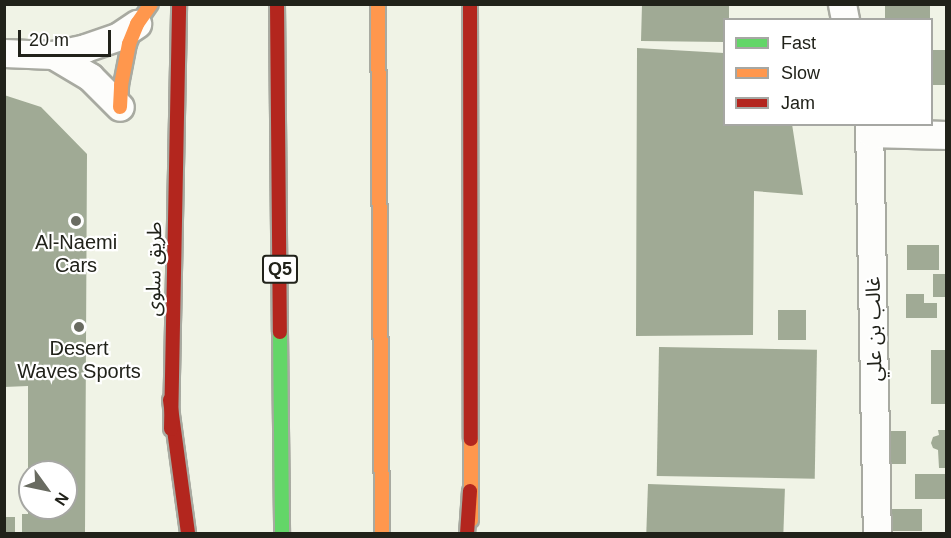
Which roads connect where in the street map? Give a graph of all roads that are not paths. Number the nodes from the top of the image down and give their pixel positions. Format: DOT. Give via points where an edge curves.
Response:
graph roads {
  1 [pos="179,4"];
  2 [pos="277,4"];
  3 [pos="378,4"];
  4 [pos="470,4"];
  5 [pos="144,14"];
  6 [pos="4,53"];
  7 [pos="53,55"];
  8 [pos="120,107"];
  9 [pos="870,129"];
  10 [pos="946,135"];
  11 [pos="170,400"];
  12 [pos="470,491"];
  13 [pos="173,534"];
  14 [pos="188,534"];
  15 [pos="282,534"];
  16 [pos="382,534"];
  17 [pos="467,534"];
  18 [pos="472,534"];
  19 [pos="877,534"];
  1 -- 11 [label="main road, طريق سلوى"];
  2 -- 15 [label="main road, Q5"];
  3 -- 16 [label="main road"];
  4 -- 12 [label="main road"];
  5 -- 7 [label="street" via="103,43"];
  5 -- 8 [label="main road" via="124,64"];
  6 -- 7 [label="street"];
  7 -- 8 [label="street" via="90,77"];
  9 -- 10 [label="street"];
  9 -- 19 [label="street, غالب بن علي"];
  11 -- 13 [label="main road, طريق سلوى"];
  11 -- 14 [label="main road"];
  12 -- 17 [label="main road"];
  12 -- 18 [label="main road"];
}
